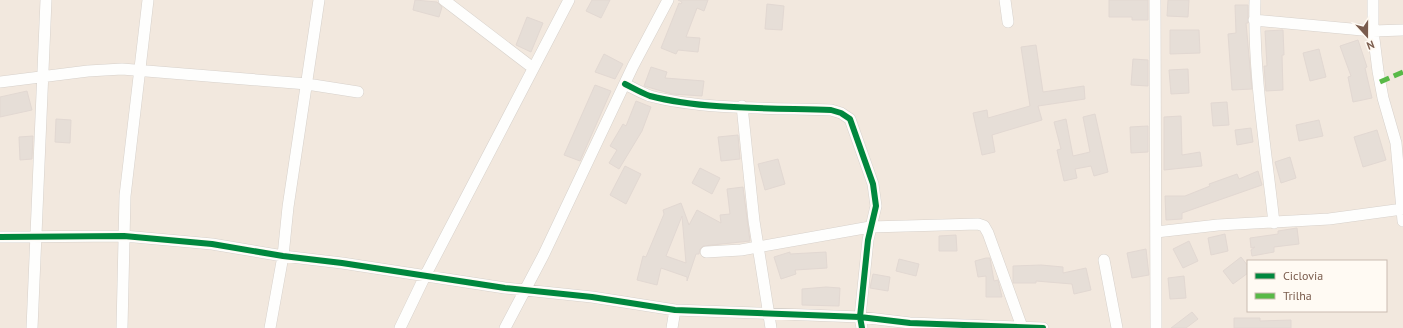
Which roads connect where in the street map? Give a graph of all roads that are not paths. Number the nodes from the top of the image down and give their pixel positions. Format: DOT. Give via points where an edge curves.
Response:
graph roads {
  1 [pos="46,0"];
  2 [pos="148,0"];
  3 [pos="319,0"];
  4 [pos="444,0"];
  5 [pos="569,0"];
  6 [pos="668,0"];
  7 [pos="1005,0"];
  8 [pos="1154,0"];
  9 [pos="1255,0"];
  10 [pos="1373,0"];
  11 [pos="1254,20"];
  12 [pos="1008,22"];
  13 [pos="1403,30"];
  14 [pos="1373,31"];
  15 [pos="533,68"];
  16 [pos="140,70"];
  17 [pos="44,76"];
  18 [pos="0,82"];
  19 [pos="307,84"];
  20 [pos="625,84"];
  21 [pos="358,92"];
  22 [pos="742,106"];
  23 [pos="1400,141"];
  24 [pos="1402,209"];
  25 [pos="1403,221"];
  26 [pos="1274,223"];
  27 [pos="870,227"];
  28 [pos="1156,232"];
  29 [pos="124,236"];
  30 [pos="0,237"];
  31 [pos="37,238"];
  32 [pos="759,247"];
  33 [pos="706,252"];
  34 [pos="283,256"];
  35 [pos="1104,260"];
  36 [pos="425,276"];
  37 [pos="526,291"];
  38 [pos="675,310"];
  39 [pos="768,314"];
  40 [pos="861,323"];
  41 [pos="1022,327"];
  42 [pos="32,328"];
  43 [pos="122,328"];
  44 [pos="270,328"];
  45 [pos="400,328"];
  46 [pos="505,328"];
  47 [pos="672,328"];
  48 [pos="771,328"];
  49 [pos="1043,328"];
  50 [pos="1117,328"];
  51 [pos="1156,328"];
  1 -- 17 [label="street"];
  2 -- 16 [label="street"];
  3 -- 19 [label="street"];
  4 -- 15 [label="street"];
  5 -- 15 [label="street"];
  6 -- 20 [label="street"];
  7 -- 12 [label="street"];
  8 -- 28 [label="street"];
  9 -- 11 [label="street"];
  10 -- 14 [label="street"];
  11 -- 14 [label="street"];
  11 -- 26 [label="street"];
  13 -- 14 [label="street"];
  14 -- 23 [label="street" via="1381,87"];
  15 -- 36 [label="street"];
  16 -- 17 [label="street" via="122,69"];
  16 -- 19 [label="street"];
  16 -- 29 [label="street" via="126,189"];
  17 -- 18 [label="street"];
  17 -- 31 [label="street"];
  19 -- 21 [label="street"];
  19 -- 34 [label="street"];
  20 -- 22 [label="street" via="649,95 676,101"];
  20 -- 37 [label="street"];
  22 -- 27 [label="street" via="831,110 841,112 850,118 876,196 875,216"];
  22 -- 32 [label="street" via="746,162"];
  23 -- 24 [label="street"];
  24 -- 25 [label="street"];
  24 -- 26 [label="street" via="1329,219"];
  26 -- 28 [label="street" via="1218,225"];
  27 -- 32 [label="street"];
  27 -- 40 [label="street"];
  27 -- 41 [label="street" via="970,224 984,226"];
  28 -- 51 [label="street"];
  29 -- 31 [label="street"];
  29 -- 34 [label="street" via="212,244"];
  29 -- 43 [label="street"];
  30 -- 31 [label="street"];
  31 -- 42 [label="street"];
  32 -- 33 [label="street"];
  32 -- 39 [label="street"];
  34 -- 36 [label="street"];
  34 -- 44 [label="street"];
  35 -- 50 [label="street"];
  36 -- 37 [label="street"];
  36 -- 45 [label="street"];
  37 -- 38 [label="street" via="592,297"];
  37 -- 46 [label="street"];
  38 -- 39 [label="street"];
  38 -- 47 [label="street"];
  39 -- 40 [label="street"];
  39 -- 48 [label="street"];
  40 -- 41 [label="street"];
  41 -- 49 [label="street"];
}
